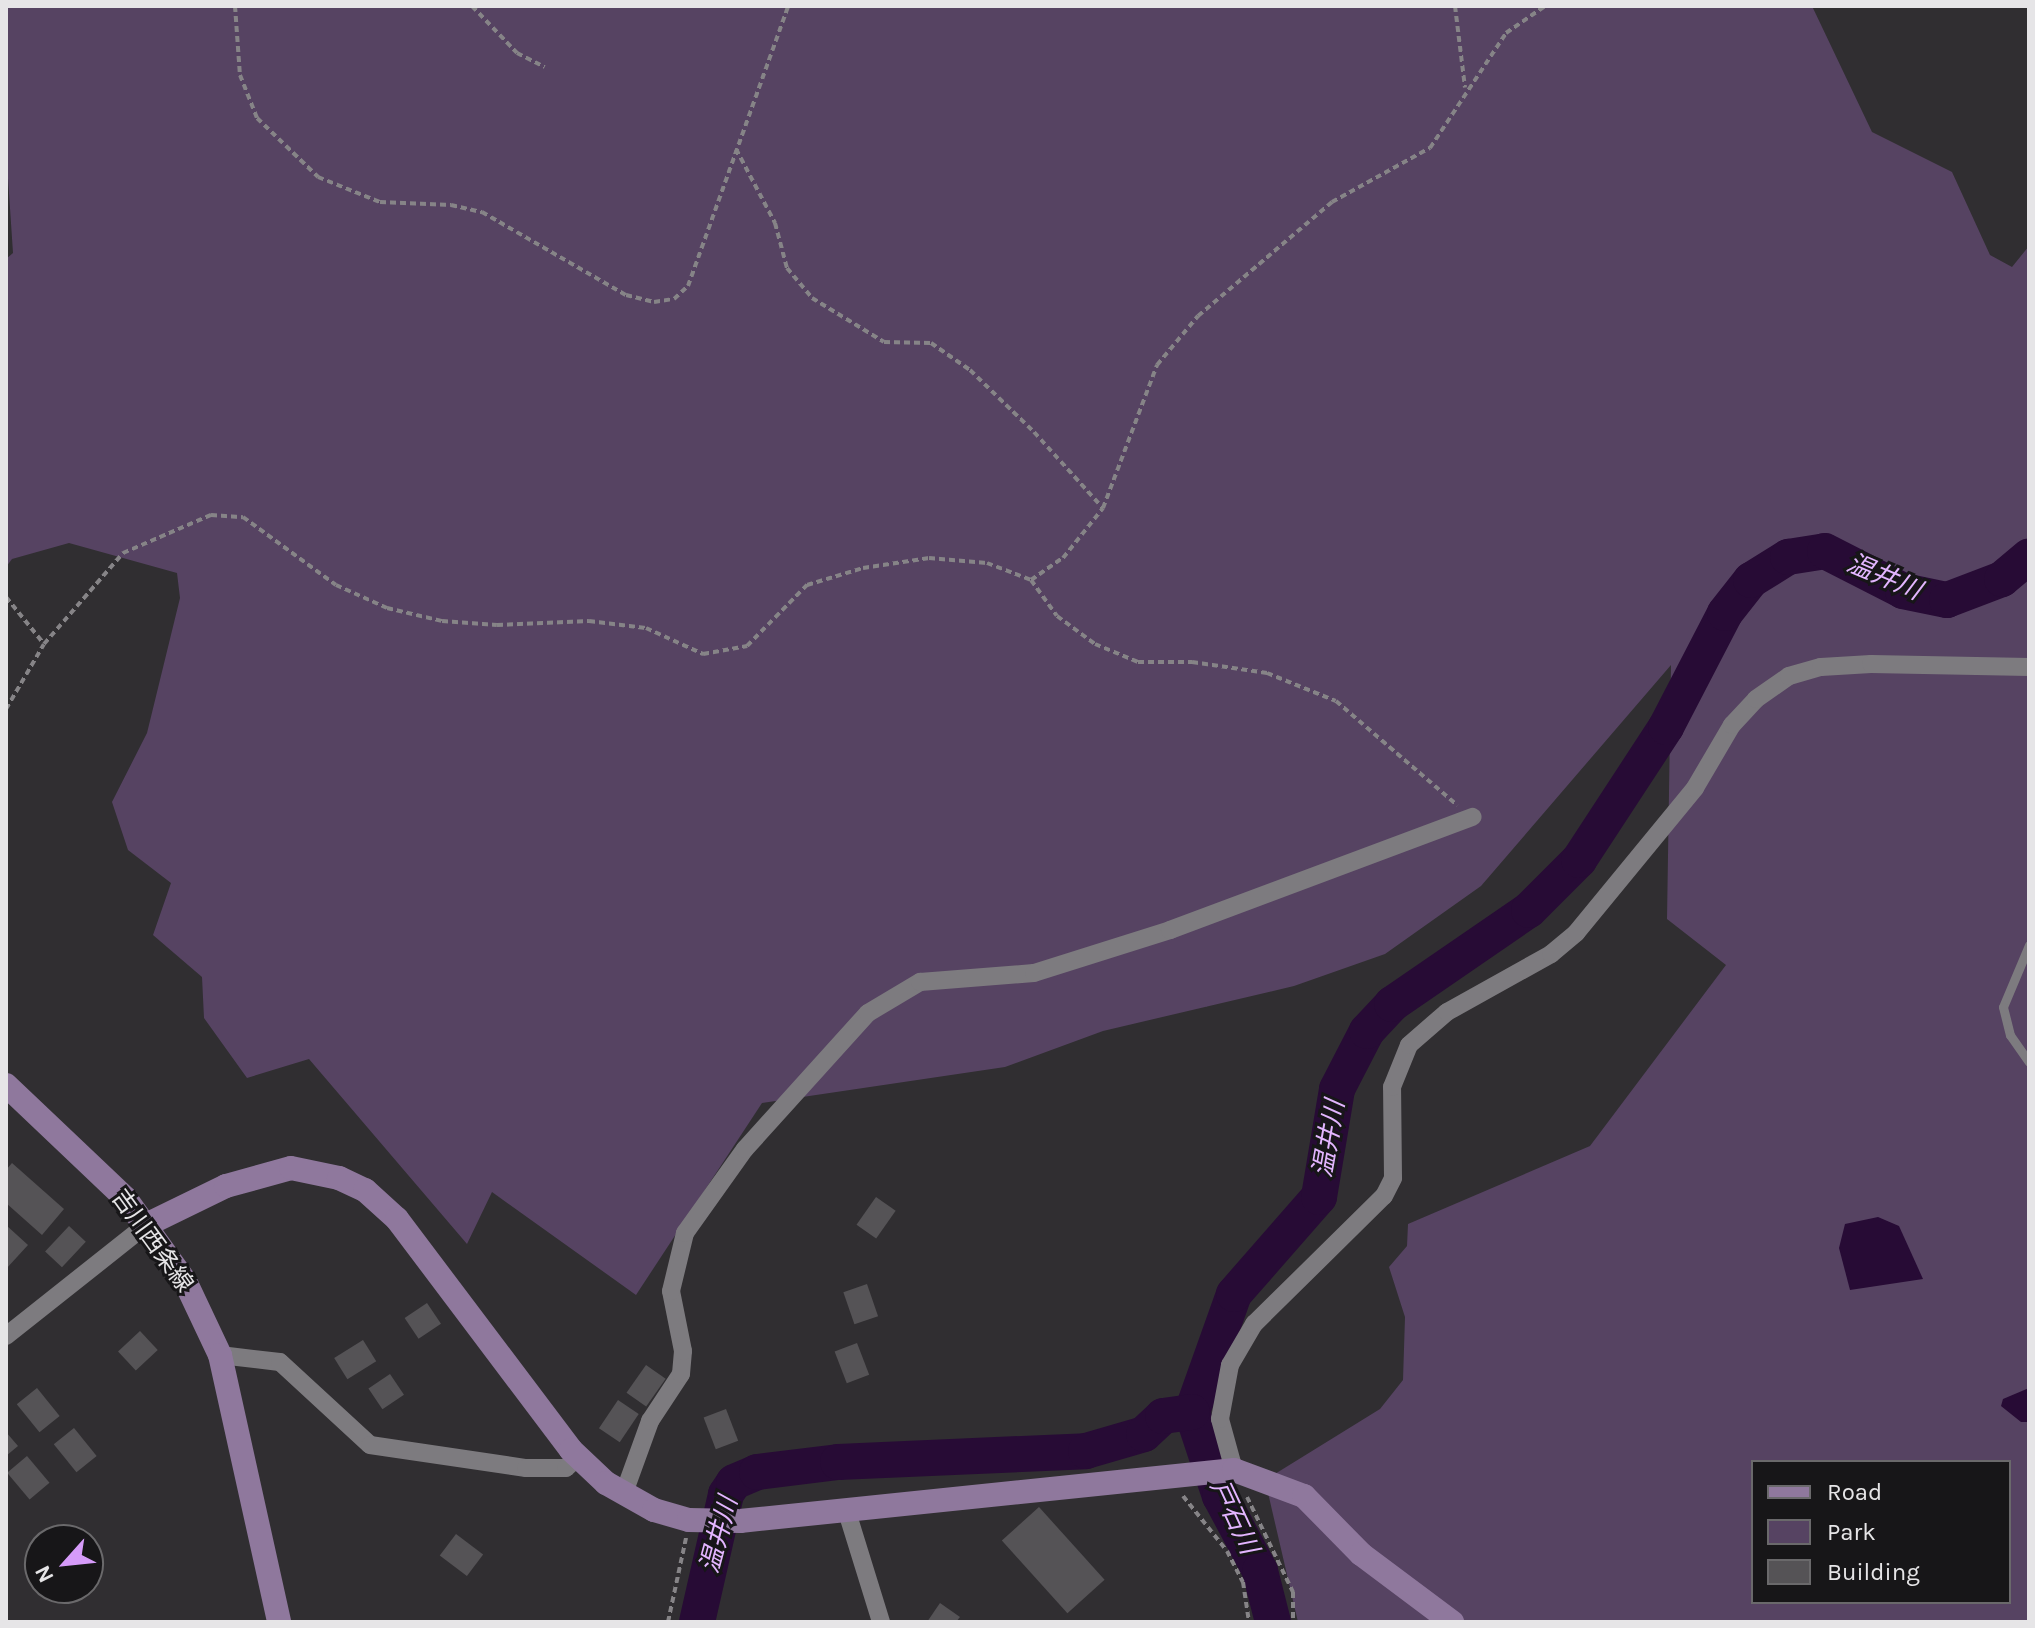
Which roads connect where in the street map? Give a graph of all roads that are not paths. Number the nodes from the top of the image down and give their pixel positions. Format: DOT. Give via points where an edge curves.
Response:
graph roads {
  1 [pos="2029,667"];
  2 [pos="1473,817"];
  3 [pos="2029,945"];
  4 [pos="2029,1062"];
  5 [pos="6,1085"];
  6 [pos="146,1225"];
  7 [pos="6,1336"];
  8 [pos="220,1355"];
  9 [pos="578,1457"];
  10 [pos="1234,1470"];
  11 [pos="624,1493"];
  12 [pos="847,1512"];
  13 [pos="279,1622"];
  14 [pos="881,1622"];
  15 [pos="1452,1622"];
  1 -- 10 [label="street" via="1871,664 1789,676 1756,699 1732,725 1695,788 1576,933 1551,954 1447,1012 1409,1045 1392,1087 1393,1178 1384,1196 1254,1324 1230,1365 1220,1419"];
  2 -- 11 [label="street" via="1170,930 1034,973 920,982 868,1013 745,1149 685,1233 671,1291 683,1351 681,1374 650,1421"];
  3 -- 4 [label="lane" via="2003,1007 2010,1035"];
  5 -- 6 [label="street, 吉川西条線" via="126,1199"];
  6 -- 7 [label="street"];
  6 -- 8 [label="street, 吉川西条線" via="185,1281"];
  6 -- 9 [label="street" via="226,1186 291,1168 339,1178 365,1190 397,1219"];
  8 -- 9 [label="street" via="280,1362 370,1445 526,1468 566,1468"];
  8 -- 13 [label="street, 吉川西条線"];
  9 -- 11 [label="street"];
  10 -- 12 [label="street" via="1178,1472"];
  10 -- 15 [label="street" via="1304,1496 1361,1554"];
  11 -- 12 [label="street" via="654,1510 693,1520"];
  12 -- 14 [label="street"];
}
